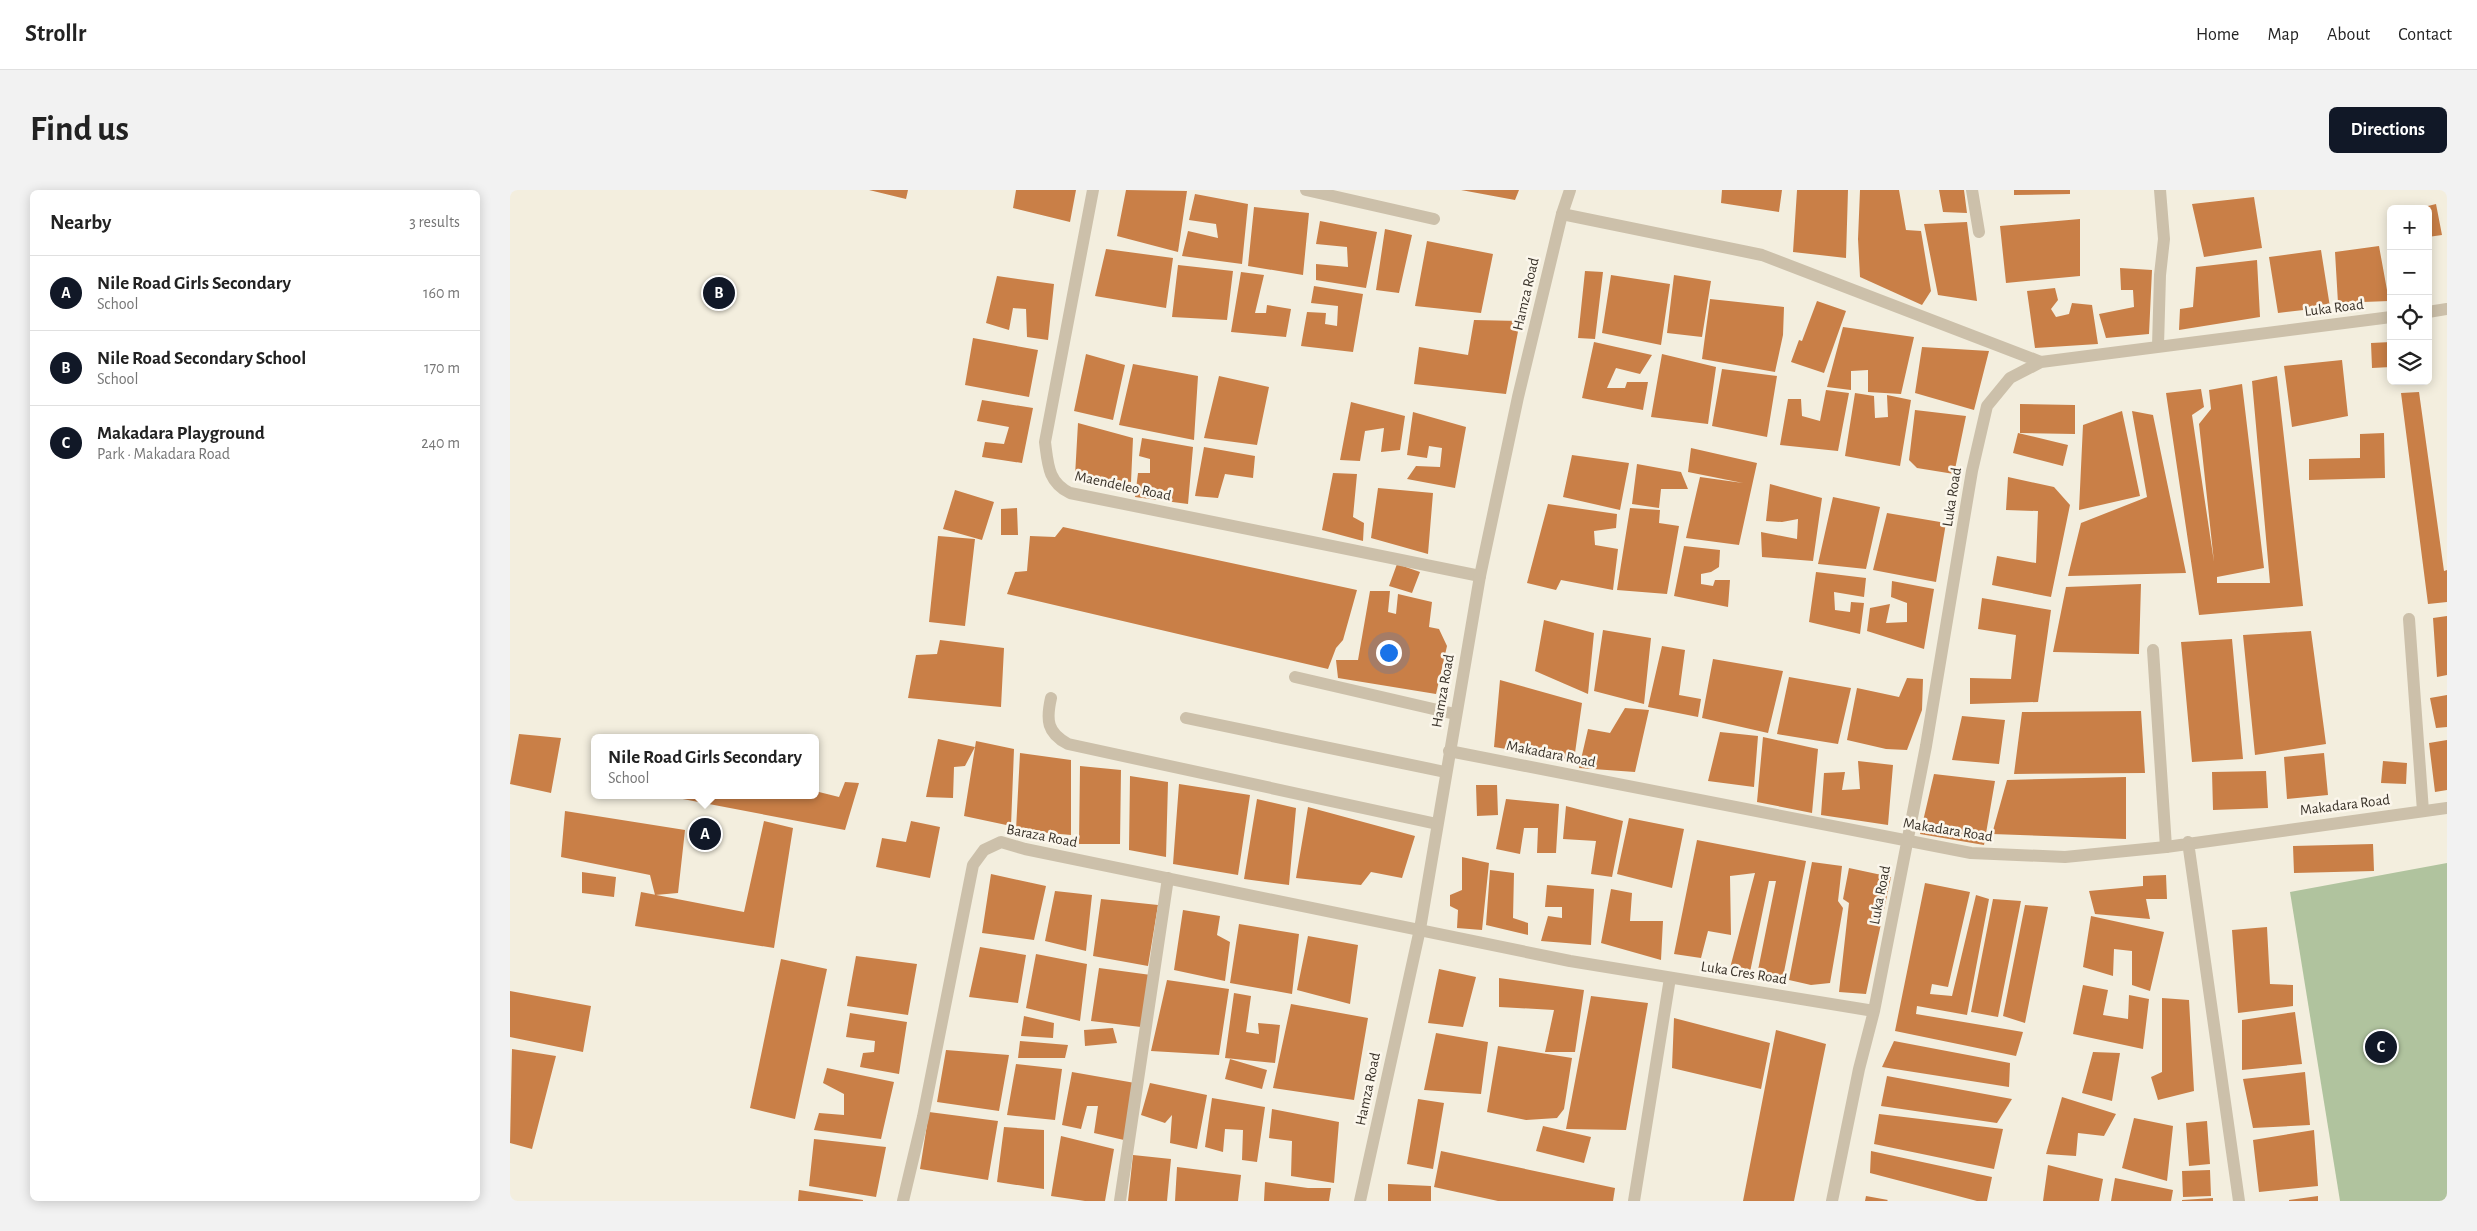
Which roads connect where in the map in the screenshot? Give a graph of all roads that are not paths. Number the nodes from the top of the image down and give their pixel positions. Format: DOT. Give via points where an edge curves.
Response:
graph roads {
  1 [pos="1093,190"];
  2 [pos="1306,190"];
  3 [pos="1570,190"];
  4 [pos="1972,190"];
  5 [pos="2160,190"];
  6 [pos="1562,214"];
  7 [pos="1434,219"];
  8 [pos="1979,232"];
  9 [pos="2447,309"];
  10 [pos="2432,311"];
  11 [pos="2387,317"];
  12 [pos="2158,346"];
  13 [pos="2041,362"];
  14 [pos="1480,576"];
  15 [pos="2409,619"];
  16 [pos="2152,650"];
  17 [pos="1296,677"];
  18 [pos="1051,698"];
  19 [pos="1455,714"];
  20 [pos="1186,718"];
  21 [pos="1449,751"];
  22 [pos="1445,772"];
  23 [pos="2447,808"];
  24 [pos="2424,811"];
  25 [pos="1437,824"];
  26 [pos="1907,840"];
  27 [pos="2188,842"];
  28 [pos="2166,847"];
  29 [pos="1168,878"];
  30 [pos="1420,929"];
  31 [pos="1670,978"];
  32 [pos="1874,1011"];
  33 [pos="903,1201"];
  34 [pos="1120,1201"];
  35 [pos="1360,1201"];
  36 [pos="1634,1201"];
  37 [pos="1832,1201"];
  38 [pos="2239,1201"];
  1 -- 14 [label="street, Maendeleo Road" via="1045,442 1048,467 1057,486 1080,495"];
  2 -- 7 [label="street"];
  3 -- 6 [label="street, Hamza Road"];
  4 -- 8 [label="street"];
  5 -- 12 [label="street" via="2164,239"];
  6 -- 13 [label="street" via="1762,255"];
  6 -- 14 [label="street, Hamza Road"];
  9 -- 10 [label="street"];
  11 -- 12 [label="street, Luka Road"];
  12 -- 13 [label="street, Luka Road"];
  13 -- 26 [label="street, Luka Road" via="2010,378 1987,406 1972,471"];
  14 -- 19 [label="street, Hamza Road"];
  15 -- 24 [label="street"];
  16 -- 28 [label="street"];
  17 -- 19 [label="street"];
  18 -- 25 [label="street" via="1048,709 1050,729 1068,744"];
  19 -- 21 [label="street, Hamza Road"];
  20 -- 22 [label="street"];
  21 -- 22 [label="street, Hamza Road"];
  21 -- 26 [label="street, Makadara Road"];
  22 -- 25 [label="street, Hamza Road"];
  23 -- 24 [label="street, Makadara Road"];
  24 -- 27 [label="street, Makadara Road"];
  25 -- 30 [label="street, Hamza Road"];
  26 -- 28 [label="street, Makadara Road" via="1971,853 2065,857"];
  26 -- 32 [label="street, Luka Road"];
  27 -- 28 [label="street, Makadara Road"];
  27 -- 38 [label="street"];
  29 -- 30 [label="street, Baraza Road"];
  29 -- 33 [label="street, Baraza Road" via="1001,842 984,850 973,865"];
  29 -- 34 [label="street"];
  30 -- 31 [label="street, Luka Cres Road" via="1570,961"];
  30 -- 35 [label="street, Hamza Road"];
  31 -- 32 [label="street, Luka Cres Road"];
  31 -- 36 [label="street"];
  32 -- 37 [label="street"];
}
